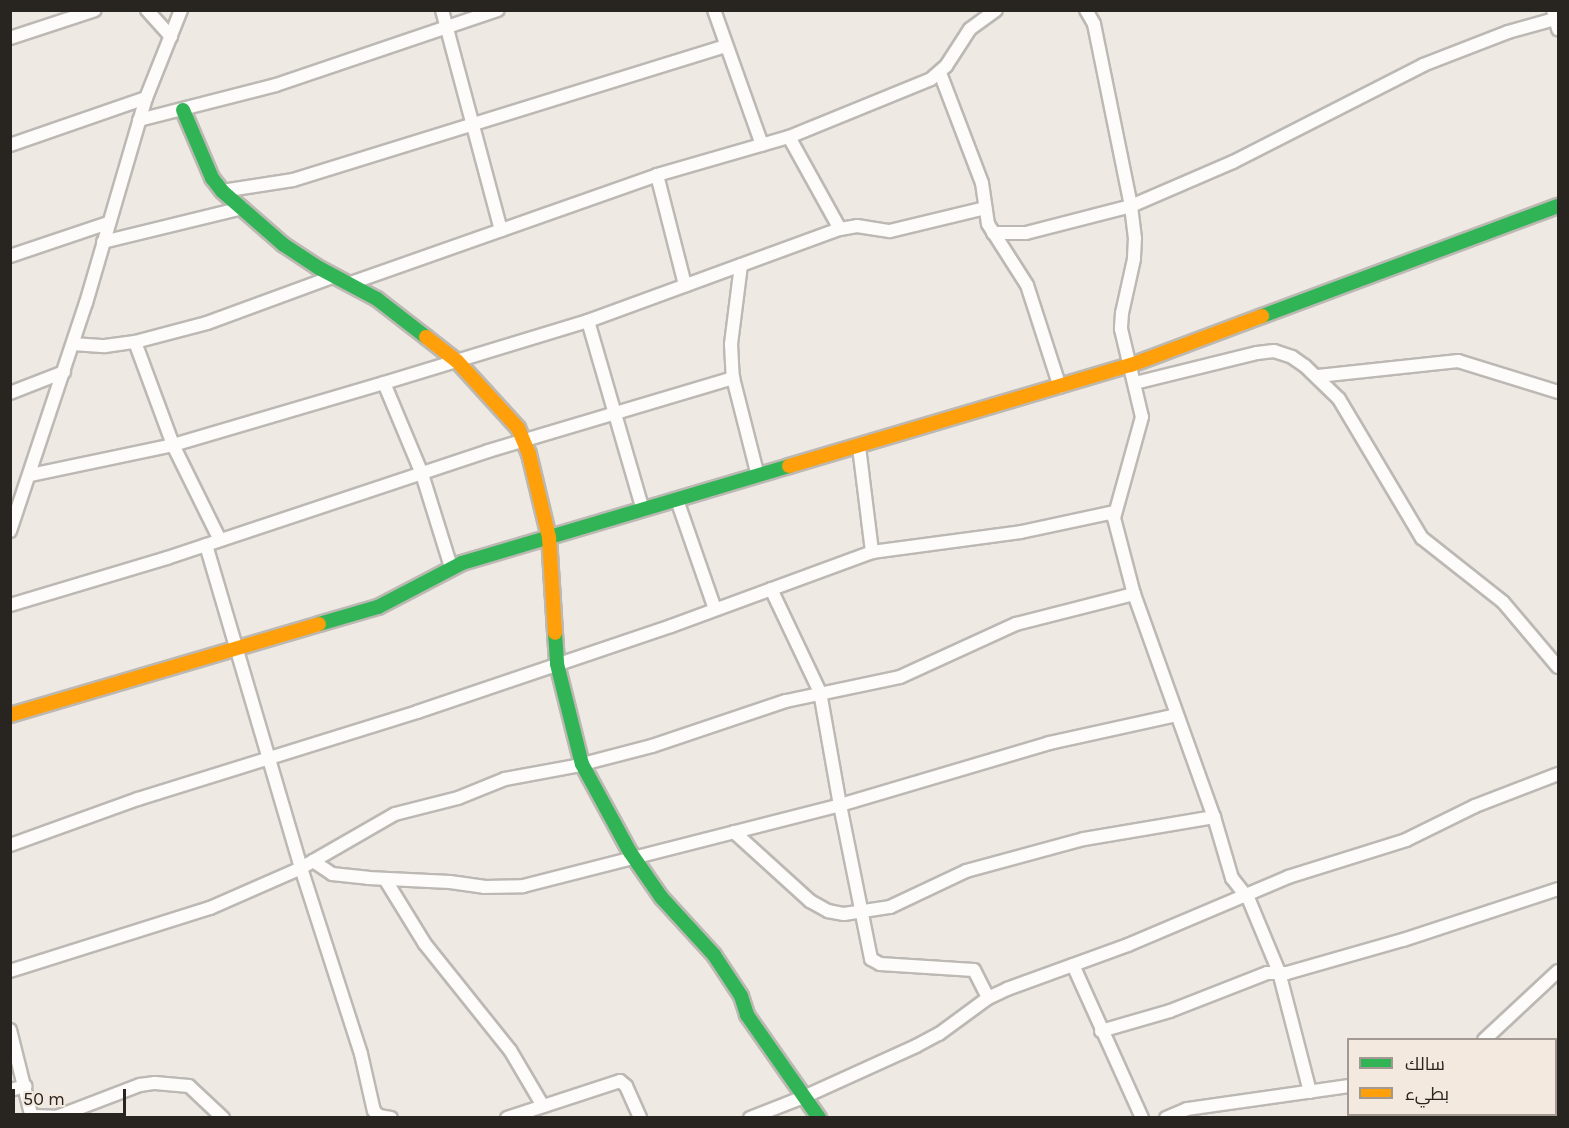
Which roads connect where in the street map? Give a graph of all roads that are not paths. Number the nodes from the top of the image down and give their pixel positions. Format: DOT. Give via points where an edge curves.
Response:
graph roads {
  1 [pos="95,10"];
  2 [pos="147,10"];
  3 [pos="181,10"];
  4 [pos="442,10"];
  5 [pos="498,10"];
  6 [pos="714,10"];
  7 [pos="996,10"];
  8 [pos="1086,10"];
  9 [pos="1556,19"];
  10 [pos="447,28"];
  11 [pos="171,37"];
  12 [pos="10,38"];
  13 [pos="725,46"];
  14 [pos="940,73"];
  15 [pos="146,98"];
  16 [pos="183,110"];
  17 [pos="139,120"];
  18 [pos="471,123"];
  19 [pos="789,137"];
  20 [pos="10,145"];
  21 [pos="762,145"];
  22 [pos="657,176"];
  23 [pos="222,191"];
  24 [pos="1131,206"];
  25 [pos="1558,206"];
  26 [pos="243,208"];
  27 [pos="985,208"];
  28 [pos="108,223"];
  29 [pos="840,230"];
  30 [pos="501,231"];
  31 [pos="993,233"];
  32 [pos="103,242"];
  33 [pos="10,256"];
  34 [pos="741,265"];
  35 [pos="335,276"];
  36 [pos="351,283"];
  37 [pos="685,285"];
  38 [pos="588,321"];
  39 [pos="135,342"];
  40 [pos="73,344"];
  41 [pos="457,361"];
  42 [pos="1131,365"];
  43 [pos="64,372"];
  44 [pos="1318,376"];
  45 [pos="733,378"];
  46 [pos="384,383"];
  47 [pos="1135,383"];
  48 [pos="1060,387"];
  49 [pos="1558,392"];
  50 [pos="10,393"];
  51 [pos="617,413"];
  52 [pos="524,440"];
  53 [pos="173,445"];
  54 [pos="859,447"];
  55 [pos="422,474"];
  56 [pos="31,475"];
  57 [pos="758,476"];
  58 [pos="677,500"];
  59 [pos="643,510"];
  60 [pos="1114,512"];
  61 [pos="10,531"];
  62 [pos="549,537"];
  63 [pos="220,540"];
  64 [pos="206,545"];
  65 [pos="872,552"];
  66 [pos="451,567"];
  67 [pos="771,589"];
  68 [pos="1134,594"];
  69 [pos="10,605"];
  70 [pos="715,609"];
  71 [pos="237,647"];
  72 [pos="556,664"];
  73 [pos="1558,667"];
  74 [pos="820,693"];
  75 [pos="10,715"];
  76 [pos="1176,715"];
  77 [pos="268,759"];
  78 [pos="582,764"];
  79 [pos="1558,774"];
  80 [pos="840,805"];
  81 [pos="1214,817"];
  82 [pos="734,832"];
  83 [pos="10,845"];
  84 [pos="634,857"];
  85 [pos="314,861"];
  86 [pos="301,868"];
  87 [pos="385,879"];
  88 [pos="1558,889"];
  89 [pos="1245,895"];
  90 [pos="861,913"];
  91 [pos="1073,965"];
  92 [pos="10,971"];
  93 [pos="1279,972"];
  94 [pos="1558,972"];
  95 [pos="988,998"];
  96 [pos="10,1030"];
  97 [pos="1101,1031"];
  98 [pos="1486,1038"];
  99 [pos="26,1086"];
  100 [pos="1347,1086"];
  101 [pos="10,1090"];
  102 [pos="1310,1092"];
  103 [pos="806,1096"];
  104 [pos="543,1106"];
  105 [pos="33,1117"];
  106 [pos="513,1117"];
  107 [pos="223,1118"];
  108 [pos="391,1118"];
  109 [pos="640,1118"];
  110 [pos="750,1118"];
  111 [pos="819,1118"];
  112 [pos="1142,1118"];
  113 [pos="1166,1118"];
  1 -- 12 [label="street"];
  2 -- 11 [label="street"];
  3 -- 11 [label="street"];
  4 -- 10 [label="street"];
  5 -- 10 [label="street"];
  6 -- 13 [label="street"];
  7 -- 14 [label="street" via="970,30"];
  8 -- 24 [label="street" via="1094,24"];
  9 -- 24 [label="street" via="1508,32 1423,65 1233,162"];
  10 -- 16 [label="street" via="276,85"];
  10 -- 18 [label="street"];
  11 -- 15 [label="street"];
  13 -- 18 [label="street"];
  13 -- 21 [label="street"];
  14 -- 19 [label="street"];
  14 -- 27 [label="street" via="982,183"];
  15 -- 17 [label="street"];
  15 -- 20 [label="street"];
  16 -- 17 [label="street"];
  16 -- 23 [label="street" via="212,178"];
  17 -- 28 [label="street"];
  18 -- 23 [label="street" via="293,180"];
  18 -- 30 [label="street"];
  19 -- 21 [label="street"];
  19 -- 29 [label="street"];
  21 -- 22 [label="street"];
  22 -- 30 [label="street"];
  22 -- 37 [label="street"];
  23 -- 26 [label="street"];
  24 -- 31 [label="street" via="1026,233"];
  24 -- 42 [label="street" via="1134,259 1121,329"];
  25 -- 42 [label="street"];
  26 -- 32 [label="street"];
  26 -- 35 [label="street" via="284,245"];
  27 -- 29 [label="street" via="890,231 857,226"];
  27 -- 31 [label="street"];
  28 -- 32 [label="street"];
  28 -- 33 [label="street"];
  29 -- 34 [label="street"];
  30 -- 36 [label="street"];
  31 -- 48 [label="street" via="1027,285"];
  32 -- 40 [label="street"];
  34 -- 37 [label="street"];
  34 -- 45 [label="street" via="731,344"];
  35 -- 36 [label="street"];
  35 -- 39 [label="street" via="207,322"];
  36 -- 41 [label="street"];
  37 -- 38 [label="street"];
  38 -- 41 [label="street"];
  38 -- 51 [label="street"];
  39 -- 40 [label="street" via="105,346"];
  39 -- 53 [label="street"];
  40 -- 43 [label="street"];
  41 -- 46 [label="street"];
  41 -- 52 [label="street" via="514,422"];
  42 -- 47 [label="street"];
  42 -- 48 [label="street"];
  43 -- 50 [label="street"];
  43 -- 56 [label="street"];
  44 -- 47 [label="street" via="1292,357 1274,351"];
  44 -- 49 [label="street" via="1458,361"];
  44 -- 73 [label="street" via="1339,399 1422,538 1503,602"];
  45 -- 51 [label="street"];
  45 -- 57 [label="street"];
  46 -- 53 [label="street"];
  46 -- 55 [label="street"];
  47 -- 60 [label="street" via="1141,423"];
  48 -- 54 [label="street"];
  51 -- 52 [label="street"];
  51 -- 59 [label="street"];
  52 -- 55 [label="street"];
  52 -- 62 [label="street"];
  53 -- 56 [label="street"];
  53 -- 63 [label="street"];
  54 -- 57 [label="street"];
  54 -- 65 [label="street"];
  55 -- 63 [label="street"];
  55 -- 66 [label="street"];
  56 -- 61 [label="street"];
  57 -- 58 [label="street"];
  58 -- 59 [label="street"];
  58 -- 70 [label="street"];
  59 -- 62 [label="street"];
  60 -- 65 [label="street" via="1021,532"];
  60 -- 68 [label="street"];
  62 -- 66 [label="street"];
  62 -- 72 [label="street"];
  63 -- 64 [label="street"];
  64 -- 69 [label="street"];
  64 -- 71 [label="street"];
  65 -- 67 [label="street"];
  66 -- 71 [label="street" via="378,608"];
  67 -- 70 [label="street"];
  67 -- 74 [label="street"];
  68 -- 74 [label="street" via="1016,624 900,677"];
  68 -- 76 [label="street"];
  70 -- 72 [label="street"];
  71 -- 75 [label="street"];
  71 -- 77 [label="street"];
  72 -- 77 [label="street"];
  72 -- 78 [label="street"];
  74 -- 78 [label="street"];
  74 -- 80 [label="street"];
  76 -- 80 [label="street" via="1049,743"];
  76 -- 81 [label="street"];
  77 -- 83 [label="street" via="138,799"];
  77 -- 86 [label="street"];
  78 -- 84 [label="street"];
  78 -- 85 [label="street" via="505,779 458,798 395,814"];
  79 -- 89 [label="street" via="1475,806 1406,840 1288,877"];
  80 -- 82 [label="street"];
  80 -- 90 [label="street"];
  81 -- 89 [label="street" via="1232,878"];
  81 -- 90 [label="street" via="1067,843 966,871 890,907"];
  82 -- 84 [label="street"];
  82 -- 90 [label="street" via="810,901 836,914"];
  84 -- 87 [label="street" via="515,887"];
  84 -- 103 [label="street" via="670,910 714,956 741,996 747,1016"];
  85 -- 86 [label="street"];
  85 -- 87 [label="street" via="332,874"];
  86 -- 92 [label="street" via="182,918"];
  86 -- 108 [label="street" via="361,1054 374,1111"];
  87 -- 104 [label="street" via="425,944 510,1050"];
  88 -- 93 [label="street" via="1419,935 1287,973"];
  89 -- 91 [label="street"];
  89 -- 93 [label="street"];
  90 -- 95 [label="street" via="868,951 875,963 974,970"];
  91 -- 95 [label="street"];
  91 -- 97 [label="street"];
  93 -- 97 [label="street"];
  93 -- 102 [label="street"];
  94 -- 98 [label="street"];
  95 -- 103 [label="street" via="927,1040"];
  96 -- 99 [label="street"];
  97 -- 112 [label="street"];
  99 -- 101 [label="street"];
  99 -- 105 [label="street"];
  100 -- 102 [label="street"];
  102 -- 113 [label="street" via="1187,1109"];
  103 -- 110 [label="street"];
  103 -- 111 [label="street"];
  104 -- 106 [label="street"];
  104 -- 109 [label="street" via="620,1081"];
  105 -- 107 [label="street" via="56,1117 155,1083 189,1086"];
}
